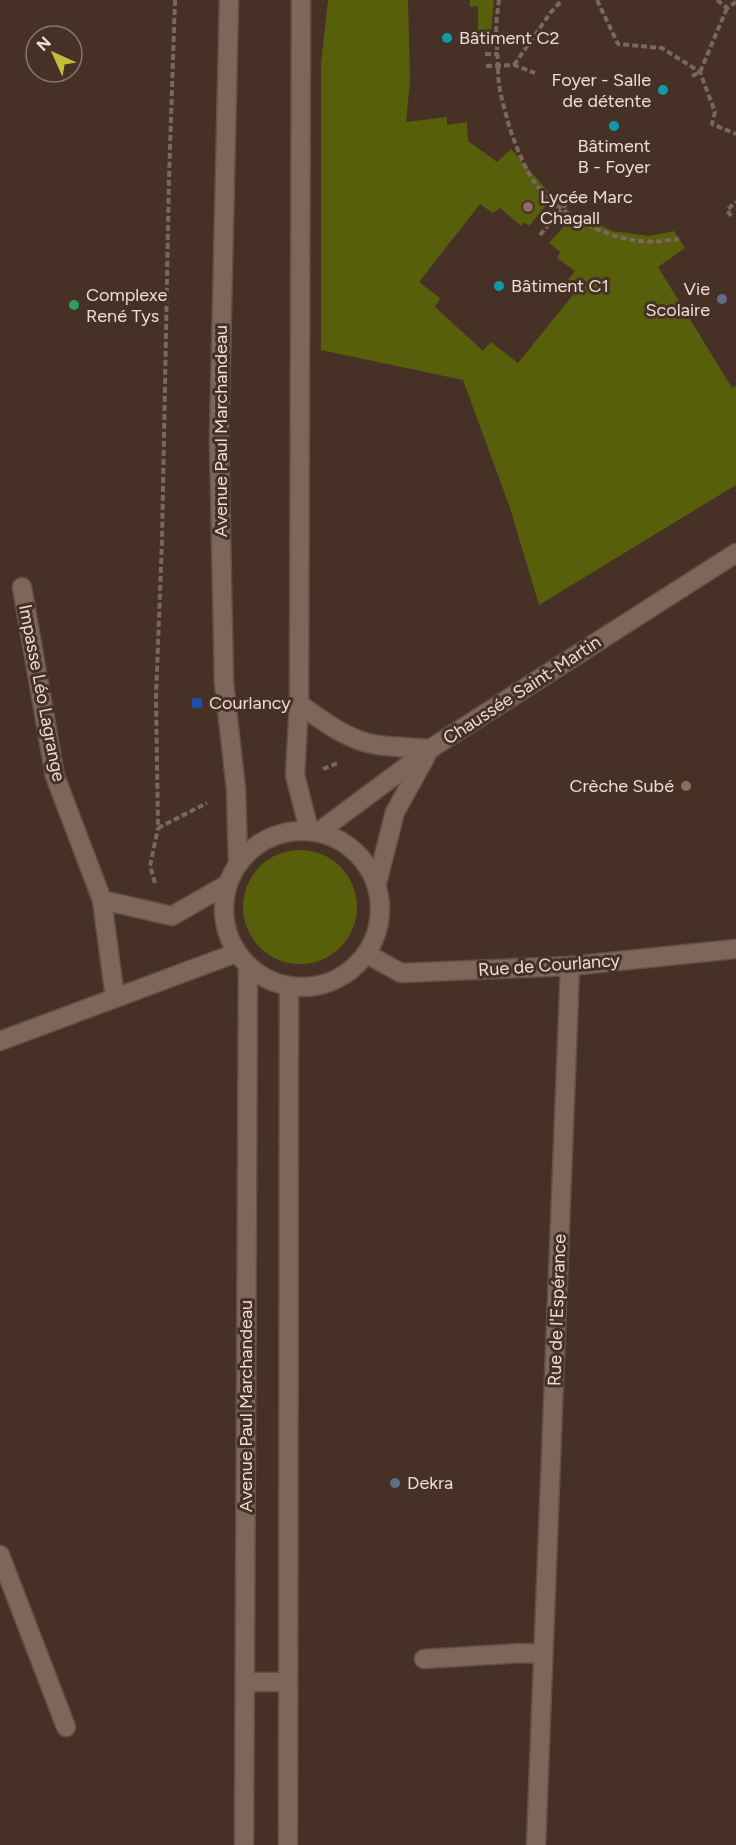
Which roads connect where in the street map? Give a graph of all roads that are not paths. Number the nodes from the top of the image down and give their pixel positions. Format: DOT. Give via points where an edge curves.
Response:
graph roads {
  1 [pos="229,0"];
  2 [pos="301,0"];
  3 [pos="736,553"];
  4 [pos="22,587"];
  5 [pos="299,704"];
  6 [pos="430,749"];
  7 [pos="314,830"];
  8 [pos="238,862"];
  9 [pos="376,883"];
  10 [pos="226,885"];
  11 [pos="102,900"];
  12 [pos="736,949"];
  13 [pos="367,954"];
  14 [pos="242,960"];
  15 [pos="570,966"];
  16 [pos="289,987"];
  17 [pos="115,998"];
  18 [pos="0,1041"];
  19 [pos="0,1556"];
  20 [pos="543,1654"];
  21 [pos="424,1659"];
  22 [pos="245,1682"];
  23 [pos="288,1682"];
  24 [pos="66,1727"];
  25 [pos="244,1845"];
  26 [pos="288,1845"];
  27 [pos="536,1845"];
  1 -- 8 [label="street, Avenue Paul Marchandeau" via="219,439 224,684 236,789"];
  2 -- 5 [label="street"];
  3 -- 6 [label="street, Chaussée Saint-Martin"];
  4 -- 11 [label="street, Impasse Léo Lagrange" via="55,776"];
  5 -- 6 [label="street" via="330,727 355,738 376,745"];
  5 -- 7 [label="street" via="295,775"];
  6 -- 7 [label="street"];
  6 -- 9 [label="street, Chaussée Saint-Martin" via="395,812"];
  7 -- 8 [label="street" via="290,830 270,836"];
  7 -- 9 [label="street" via="349,845 365,862"];
  8 -- 10 [label="street"];
  9 -- 13 [label="street" via="380,916"];
  10 -- 11 [label="street" via="172,916"];
  10 -- 14 [label="street" via="224,920"];
  11 -- 17 [label="street, Impasse Léo Lagrange"];
  12 -- 15 [label="street, Rue de Courlancy"];
  13 -- 15 [label="street, Rue de Courlancy" via="401,973"];
  13 -- 16 [label="street" via="352,970 332,982"];
  14 -- 16 [label="street" via="267,980"];
  14 -- 17 [label="street"];
  14 -- 22 [label="street, Avenue Paul Marchandeau"];
  15 -- 20 [label="street, Rue de l'Espérance"];
  16 -- 23 [label="street"];
  17 -- 18 [label="street"];
  19 -- 24 [label="street"];
  20 -- 21 [label="street"];
  20 -- 27 [label="street, Rue de l'Espérance"];
  22 -- 23 [label="street"];
  22 -- 25 [label="street, Avenue Paul Marchandeau"];
  23 -- 26 [label="street"];
}
